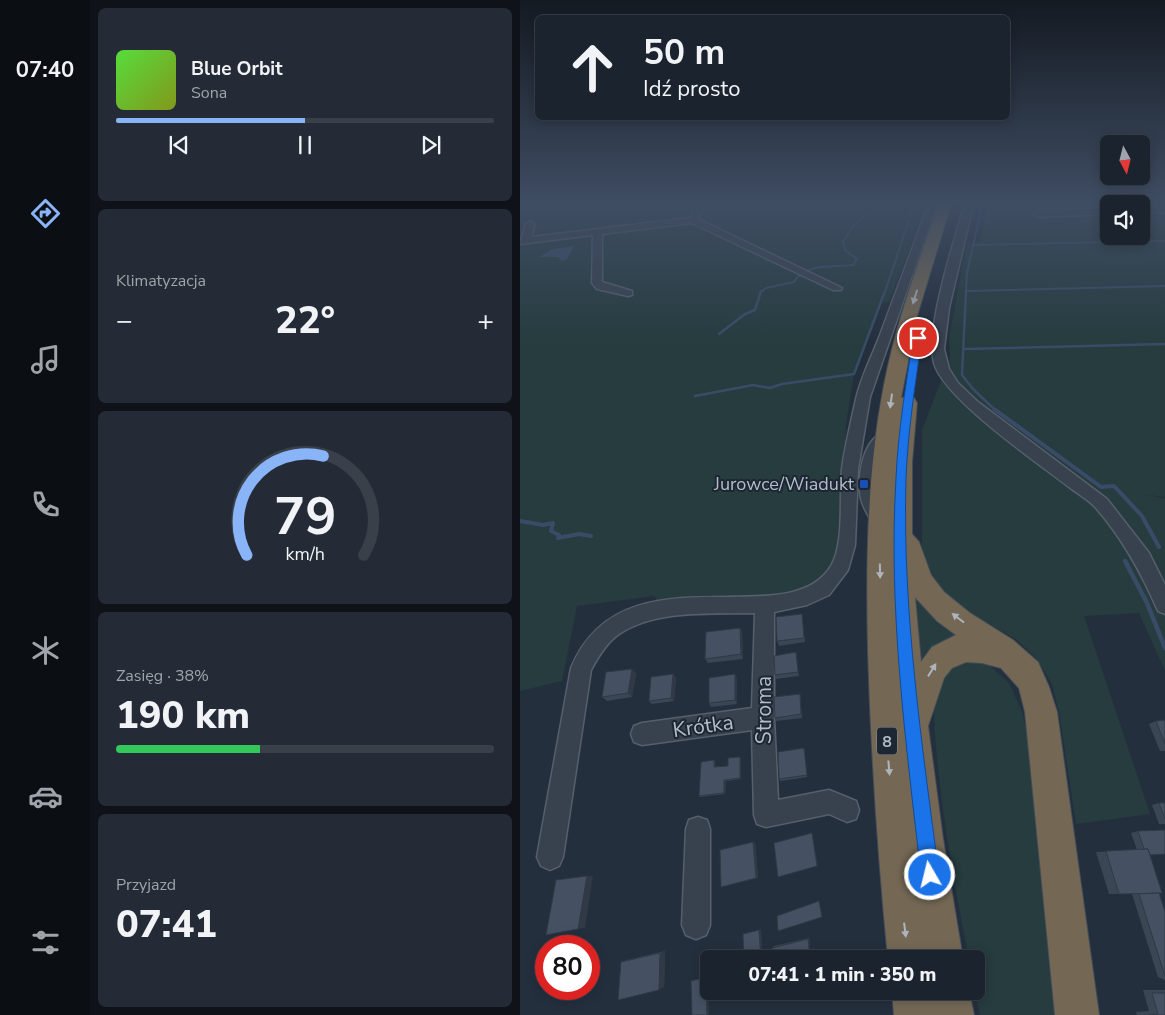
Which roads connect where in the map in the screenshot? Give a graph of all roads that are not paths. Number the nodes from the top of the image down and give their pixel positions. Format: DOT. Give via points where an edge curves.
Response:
graph roads {
  1 [pos="597,248"];
  2 [pos="752,248"];
  3 [pos="917,248"];
  4 [pos="931,248"];
  5 [pos="942,248"];
  6 [pos="958,248"];
  7 [pos="837,288"];
  8 [pos="628,293"];
  9 [pos="886,436"];
  10 [pos="890,524"];
  11 [pos="766,605"];
  12 [pos="1165,605"];
  13 [pos="1012,657"];
  14 [pos="763,718"];
  15 [pos="912,732"];
  16 [pos="642,734"];
  17 [pos="847,810"];
  18 [pos="698,829"];
  19 [pos="550,857"];
  20 [pos="696,924"];
  21 [pos="908,950"];
  22 [pos="941,950"];
  23 [pos="914,1000"];
  24 [pos="950,1000"];
  25 [pos="916,1015"];
  26 [pos="952,1015"];
  27 [pos="1077,1015"];
  1 -- 8 [label="street" via="596,283"];
  2 -- 7 [label="street"];
  3 -- 11 [label="street" via="864,397 850,469 846,545 839,570 822,589 807,597"];
  4 -- 9 [label="highway, 8, one-way" via="905,333"];
  5 -- 10 [label="highway, 8" via="912,370"];
  6 -- 12 [label="street" via="938,344 944,372 958,392 973,405 1101,503 1143,558"];
  9 -- 10 [label="highway, 8"];
  13 -- 10 [label="highway, one-way" via="942,606 924,587"];
  10 -- 15 [label="highway, 8" via="903,612"];
  10 -- 21 [label="highway, 8, one-way" via="881,608 886,727"];
  11 -- 14 [label="street, Stroma"];
  11 -- 19 [label="street" via="660,609 636,615 612,628 592,648 581,668"];
  15 -- 13 [label="highway, one-way" via="926,679 947,652 968,648 990,649"];
  13 -- 27 [label="highway" via="1028,674 1041,712"];
  14 -- 16 [label="street, Krótka"];
  14 -- 17 [label="street, Stroma" via="766,815 829,802"];
  15 -- 22 [label="highway, 8"];
  18 -- 20 [label="street"];
  23 -- 25 [label="highway"];
  24 -- 26 [label="highway"];
}
